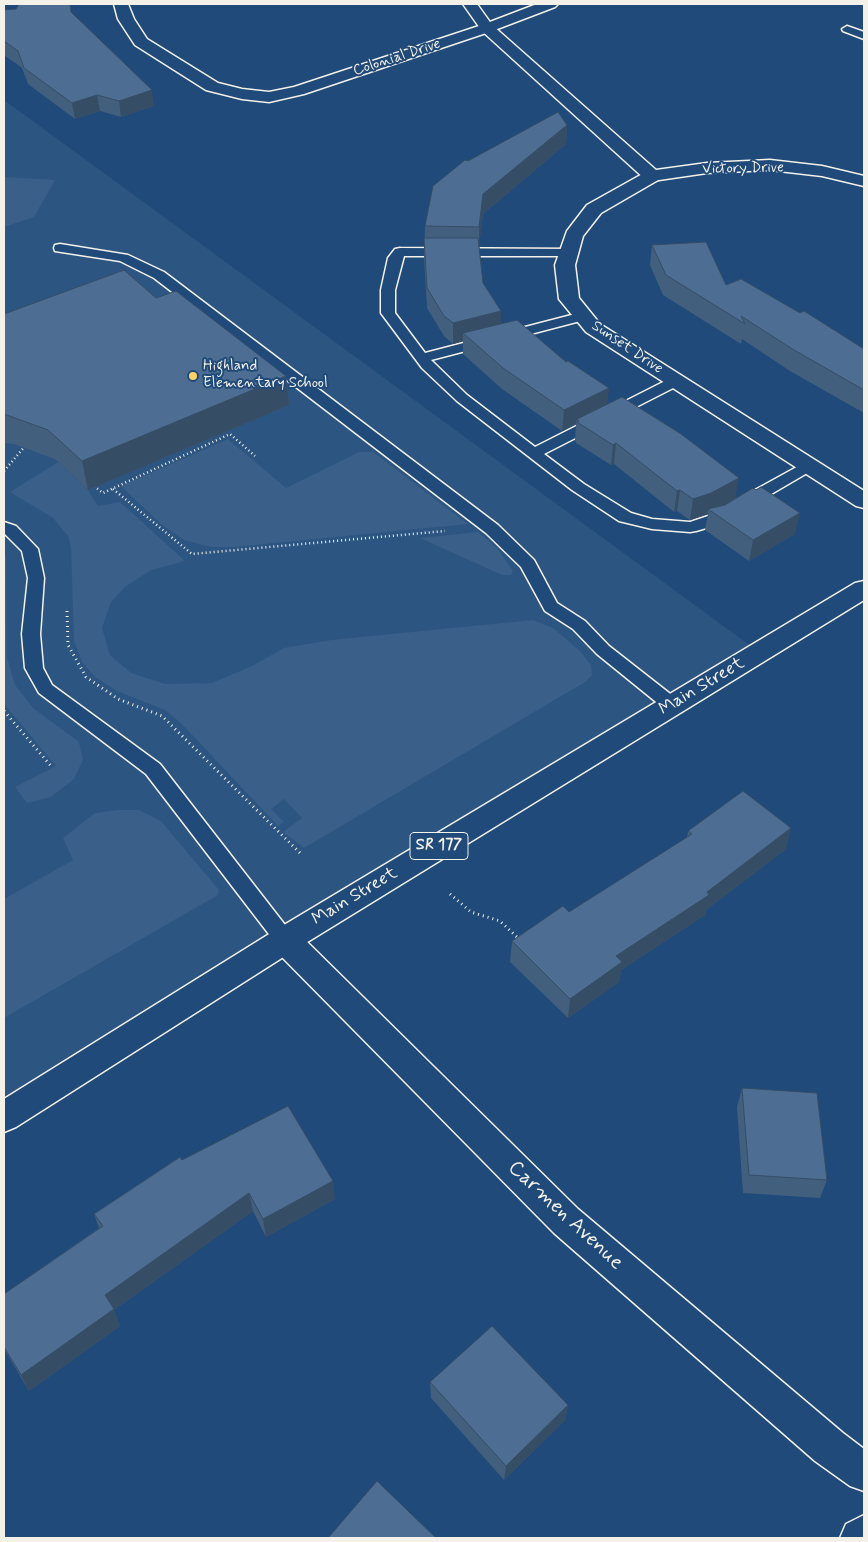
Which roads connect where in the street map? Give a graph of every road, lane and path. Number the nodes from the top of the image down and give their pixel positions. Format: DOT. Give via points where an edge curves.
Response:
graph roads {
  1 [pos="121,4"];
  2 [pos="470,4"];
  3 [pos="550,4"];
  4 [pos="487,28"];
  5 [pos="847,29"];
  6 [pos="864,36"];
  7 [pos="652,176"];
  8 [pos="864,181"];
  9 [pos="60,248"];
  10 [pos="568,252"];
  11 [pos="582,316"];
  12 [pos="422,358"];
  13 [pos="676,381"];
  14 [pos="27,443"];
  15 [pos="534,453"];
  16 [pos="255,456"];
  17 [pos="808,466"];
  18 [pos="4,471"];
  19 [pos="88,481"];
  20 [pos="113,489"];
  21 [pos="864,501"];
  22 [pos="4,527"];
  23 [pos="450,530"];
  24 [pos="864,589"];
  25 [pos="67,609"];
  26 [pos="672,705"];
  27 [pos="4,711"];
  28 [pos="51,766"];
  29 [pos="301,854"];
  30 [pos="450,894"];
  31 [pos="285,940"];
  32 [pos="523,943"];
  33 [pos="4,1117"];
  34 [pos="864,1472"];
  35 [pos="864,1535"];
  36 [pos="860,1538"];
  1 -- 4 [label="street, Colonial Drive" via="126,19 141,42 212,87 269,97 298,91"];
  2 -- 4 [label="street"];
  3 -- 4 [label="street, Colonial Drive"];
  4 -- 7 [label="street"];
  5 -- 6 [label="lane"];
  7 -- 8 [label="street, Victory Drive" via="707,168 770,165 822,171"];
  7 -- 10 [label="street, Sunset Drive" via="594,209 574,235"];
  9 -- 26 [label="lane" via="123,258 159,275 492,529 528,564 551,607 580,625 603,650"];
  10 -- 11 [label="street, Sunset Drive" via="565,265 569,300"];
  10 -- 12 [label="lane" via="400,252 395,258 388,290 388,314"];
  11 -- 12 [label="lane"];
  11 -- 13 [label="street, Sunset Drive" via="594,328"];
  12 -- 15 [label="lane" via="462,398"];
  13 -- 15 [label="lane"];
  13 -- 17 [label="street, Sunset Drive"];
  14 -- 18 [label="path"];
  15 -- 17 [label="lane" via="625,517 652,524 690,527 714,520"];
  16 -- 20 [label="path" via="230,434"];
  17 -- 21 [label="street, Sunset Drive"];
  19 -- 20 [label="path" via="103,494"];
  20 -- 23 [label="path" via="192,554"];
  22 -- 31 [label="lane" via="30,549 36,578 31,634 34,668 45,689 153,769"];
  24 -- 26 [label="street, Main Street / SR 177"];
  25 -- 29 [label="path" via="68,645 86,677 118,699 162,716"];
  26 -- 31 [label="street, Main Street / SR 177"];
  27 -- 28 [label="path"];
  30 -- 32 [label="path" via="472,912 500,920"];
  31 -- 33 [label="street, Main Street / SR 177"];
  31 -- 34 [label="street, Carmen Avenue" via="566,1221 829,1447"];
  35 -- 36 [label="street"];
}
